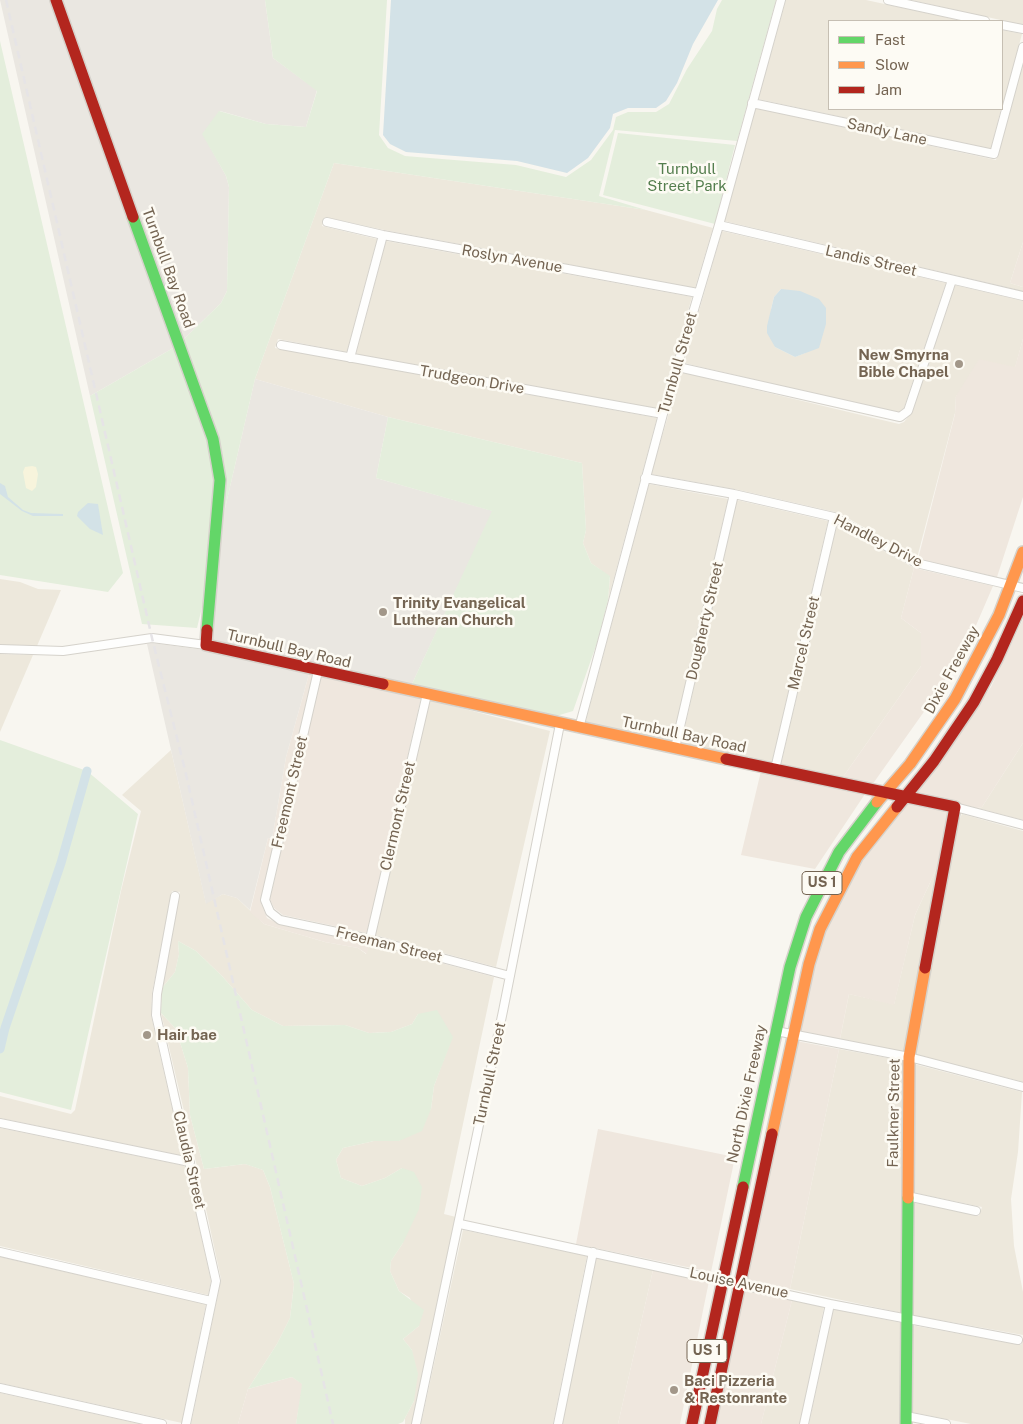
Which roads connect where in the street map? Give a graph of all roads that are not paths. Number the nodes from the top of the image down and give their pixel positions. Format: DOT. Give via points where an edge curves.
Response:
graph roads {
  1 [pos="56,0"];
  2 [pos="781,0"];
  3 [pos="888,0"];
  4 [pos="980,20"];
  5 [pos="1003,25"];
  6 [pos="1023,30"];
  7 [pos="1023,47"];
  8 [pos="752,103"];
  9 [pos="327,222"];
  10 [pos="719,225"];
  11 [pos="383,235"];
  12 [pos="952,280"];
  13 [pos="698,293"];
  14 [pos="1023,296"];
  15 [pos="281,345"];
  16 [pos="350,358"];
  17 [pos="678,367"];
  18 [pos="663,414"];
  19 [pos="645,478"];
  20 [pos="734,494"];
  21 [pos="834,517"];
  22 [pos="1023,552"];
  23 [pos="1011,585"];
  24 [pos="1023,588"];
  25 [pos="1023,601"];
  26 [pos="206,645"];
  27 [pos="0,649"];
  28 [pos="318,671"];
  29 [pos="427,694"];
  30 [pos="560,724"];
  31 [pos="579,728"];
  32 [pos="675,748"];
  33 [pos="775,769"];
  34 [pos="886,792"];
  35 [pos="906,796"];
  36 [pos="955,808"];
  37 [pos="1023,825"];
  38 [pos="175,896"];
  39 [pos="270,912"];
  40 [pos="370,939"];
  41 [pos="510,976"];
  42 [pos="776,1031"];
  43 [pos="793,1035"];
  44 [pos="909,1057"];
  45 [pos="1023,1087"];
  46 [pos="0,1123"];
  47 [pos="190,1162"];
  48 [pos="907,1196"];
  49 [pos="976,1211"];
  50 [pos="460,1224"];
  51 [pos="0,1252"];
  52 [pos="592,1252"];
  53 [pos="722,1279"];
  54 [pos="739,1282"];
  55 [pos="211,1301"];
  56 [pos="830,1304"];
  57 [pos="906,1319"];
  58 [pos="1018,1340"];
  59 [pos="0,1388"];
  60 [pos="906,1420"];
  61 [pos="162,1424"];
  62 [pos="186,1424"];
  63 [pos="416,1424"];
  64 [pos="558,1424"];
  65 [pos="692,1424"];
  66 [pos="710,1424"];
  67 [pos="804,1424"];
  68 [pos="946,1424"];
  1 -- 26 [label="street, Turnbull Bay Road" via="213,439 220,480"];
  2 -- 8 [label="street, Turnbull Street"];
  3 -- 4 [label="street"];
  5 -- 6 [label="street"];
  7 -- 8 [label="street, Sandy Lane" via="994,154"];
  8 -- 10 [label="street, Turnbull Street"];
  9 -- 11 [label="street, Roslyn Avenue"];
  10 -- 12 [label="street, Landis Street"];
  10 -- 13 [label="street, Turnbull Street"];
  11 -- 13 [label="street, Roslyn Avenue"];
  11 -- 16 [label="street"];
  12 -- 14 [label="street, Landis Street"];
  12 -- 17 [label="street" via="908,411 900,417"];
  13 -- 17 [label="street, Turnbull Street"];
  15 -- 16 [label="street, Trudgeon Drive"];
  16 -- 18 [label="street, Trudgeon Drive"];
  17 -- 18 [label="street, Turnbull Street"];
  18 -- 19 [label="street, Turnbull Street"];
  19 -- 20 [label="street, Handley Drive"];
  19 -- 31 [label="street, Turnbull Street"];
  20 -- 21 [label="street, Handley Drive"];
  20 -- 32 [label="street, Dougherty Street"];
  21 -- 23 [label="street, Handley Drive" via="916,563"];
  21 -- 33 [label="street, Marcel Street"];
  22 -- 23 [label="street, Dixie Freeway / US 1"];
  23 -- 24 [label="street, Handley Drive"];
  23 -- 34 [label="street, Dixie Freeway / US 1" via="955,699 925,744"];
  25 -- 35 [label="street, US 1" via="974,702"];
  26 -- 27 [label="street" via="152,638 63,651"];
  26 -- 28 [label="street, Turnbull Bay Road"];
  28 -- 29 [label="street, Turnbull Bay Road"];
  28 -- 39 [label="street, Freemont Street" via="265,900"];
  29 -- 30 [label="street, Turnbull Bay Road"];
  29 -- 40 [label="street, Clermont Street"];
  30 -- 31 [label="street, Turnbull Bay Road"];
  30 -- 41 [label="street, Turnbull Street"];
  31 -- 32 [label="street, Turnbull Bay Road"];
  32 -- 33 [label="street, Turnbull Bay Road"];
  33 -- 34 [label="street, Turnbull Bay Road"];
  34 -- 35 [label="street, Turnbull Bay Road"];
  34 -- 42 [label="street, North Dixie Freeway / US 1" via="844,844 815,895 792,962"];
  35 -- 36 [label="street, Turnbull Bay Road"];
  35 -- 43 [label="street, US 1" via="866,844 832,902 809,964"];
  36 -- 37 [label="street"];
  36 -- 44 [label="street, Faulkner Street"];
  38 -- 47 [label="street, Claudia Street" via="156,994 156,1015"];
  39 -- 40 [label="street, Freeman Street" via="280,920"];
  40 -- 41 [label="street, Freeman Street"];
  41 -- 50 [label="street, Turnbull Street"];
  42 -- 43 [label="street"];
  42 -- 53 [label="street, North Dixie Freeway / US 1"];
  43 -- 44 [label="street"];
  43 -- 54 [label="street, US 1"];
  44 -- 45 [label="street"];
  44 -- 48 [label="street, Faulkner Street"];
  46 -- 47 [label="street"];
  47 -- 55 [label="street, Claudia Street" via="216,1281"];
  48 -- 49 [label="street"];
  48 -- 57 [label="street, Faulkner Street"];
  50 -- 52 [label="street, Louise Avenue"];
  50 -- 63 [label="street, Turnbull Street"];
  51 -- 55 [label="street"];
  52 -- 53 [label="street, Louise Avenue"];
  52 -- 64 [label="street"];
  53 -- 54 [label="street, Louise Avenue"];
  53 -- 65 [label="street, North Dixie Freeway / US 1"];
  54 -- 56 [label="street, Louise Avenue"];
  54 -- 66 [label="street, US 1"];
  55 -- 62 [label="street, Claudia Street"];
  56 -- 57 [label="street, Louise Avenue"];
  56 -- 67 [label="street"];
  57 -- 58 [label="street, Louise Avenue"];
  57 -- 60 [label="street, Faulkner Street"];
  59 -- 61 [label="street"];
  60 -- 68 [label="street"];
}
